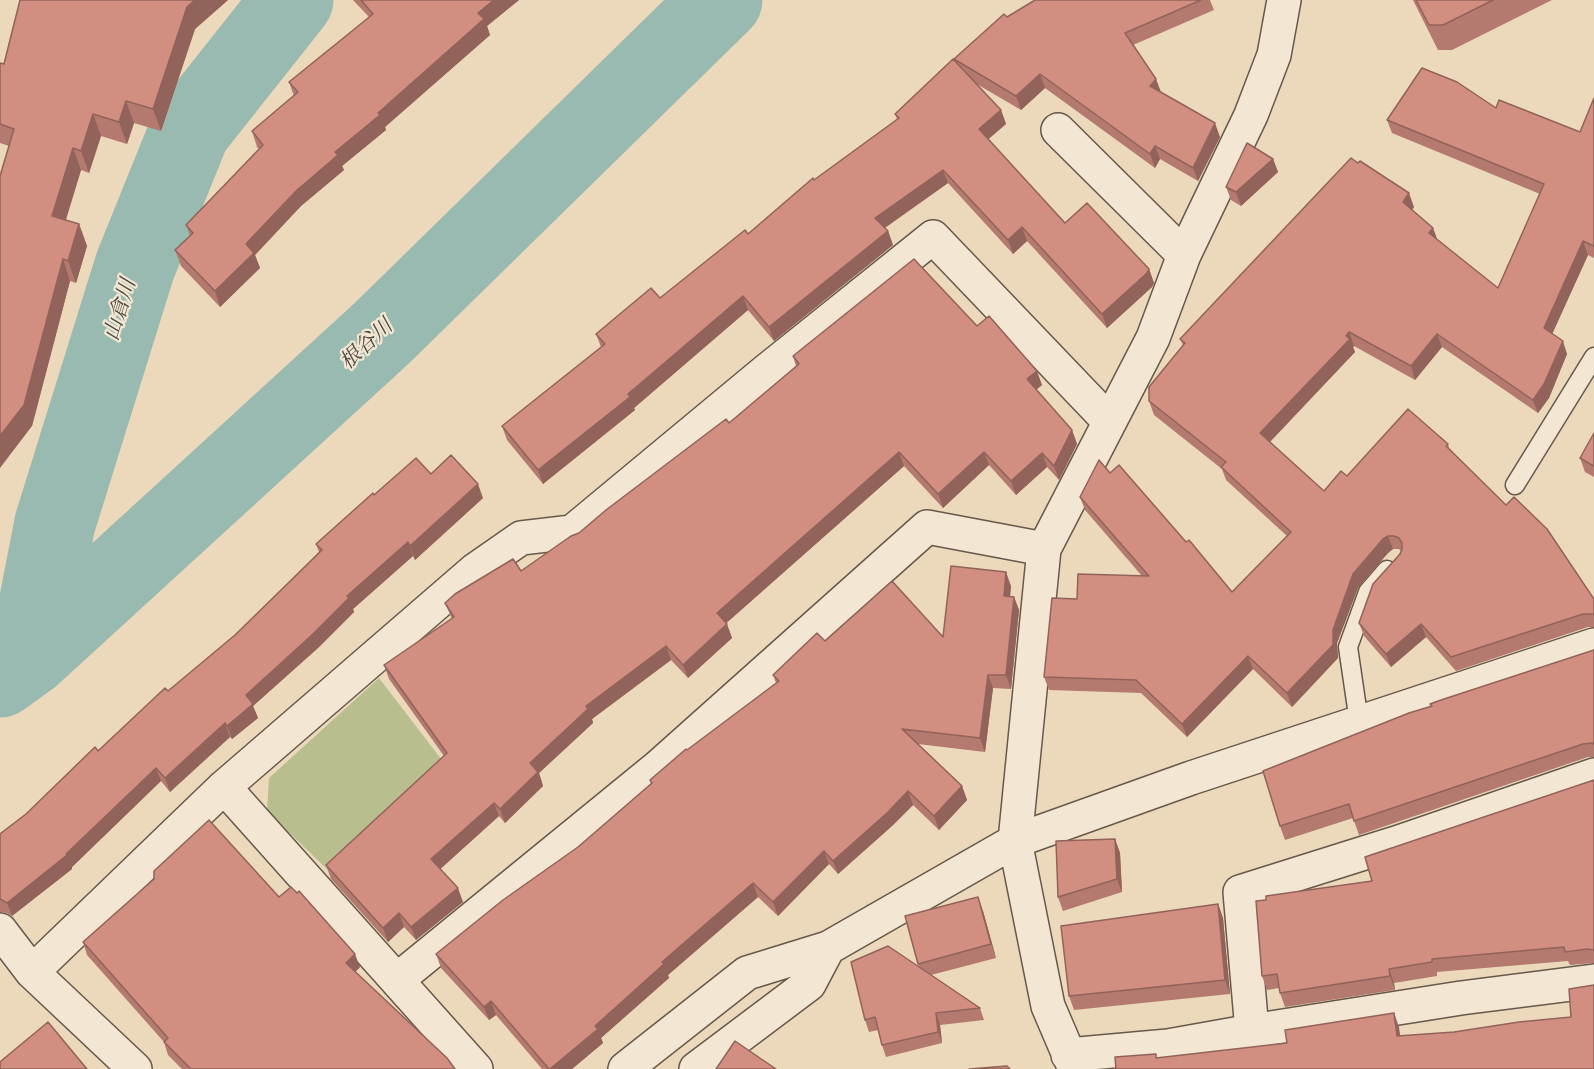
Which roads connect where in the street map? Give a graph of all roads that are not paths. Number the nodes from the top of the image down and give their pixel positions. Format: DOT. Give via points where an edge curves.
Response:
graph roads {
  1 [pos="1284,0"];
  2 [pos="1058,130"];
  3 [pos="1184,255"];
  4 [pos="1594,357"];
  5 [pos="1109,421"];
  6 [pos="1515,485"];
  7 [pos="1044,549"];
  8 [pos="1396,560"];
  9 [pos="1594,645"];
  10 [pos="1359,722"];
  11 [pos="1594,775"];
  12 [pos="224,787"];
  13 [pos="1015,841"];
  14 [pos="0,930"];
  15 [pos="828,948"];
  16 [pos="32,972"];
  17 [pos="397,980"];
  18 [pos="1594,981"];
  19 [pos="1252,1031"];
  20 [pos="1071,1062"];
  21 [pos="135,1069"];
  22 [pos="476,1069"];
  23 [pos="625,1069"];
  24 [pos="696,1069"];
  1 -- 3 [label="street" via="1274,55 1251,115"];
  2 -- 3 [label="street"];
  3 -- 5 [label="street" via="1153,338"];
  4 -- 6 [label="lane"];
  5 -- 7 [label="street"];
  5 -- 12 [label="street" via="933,237 572,532 521,538 475,570"];
  7 -- 13 [label="street"];
  7 -- 17 [label="street" via="927,527 658,767"];
  8 -- 10 [label="lane" via="1368,592 1348,647"];
  9 -- 10 [label="street"];
  10 -- 13 [label="street"];
  11 -- 19 [label="street" via="1240,892"];
  12 -- 16 [label="street"];
  12 -- 17 [label="street"];
  13 -- 15 [label="street"];
  13 -- 20 [label="street" via="1048,1006"];
  14 -- 16 [label="street"];
  15 -- 23 [label="street" via="747,973"];
  15 -- 24 [label="street" via="809,984"];
  16 -- 21 [label="street"];
  17 -- 22 [label="street"];
  18 -- 19 [label="street"];
  19 -- 20 [label="street"];
}
